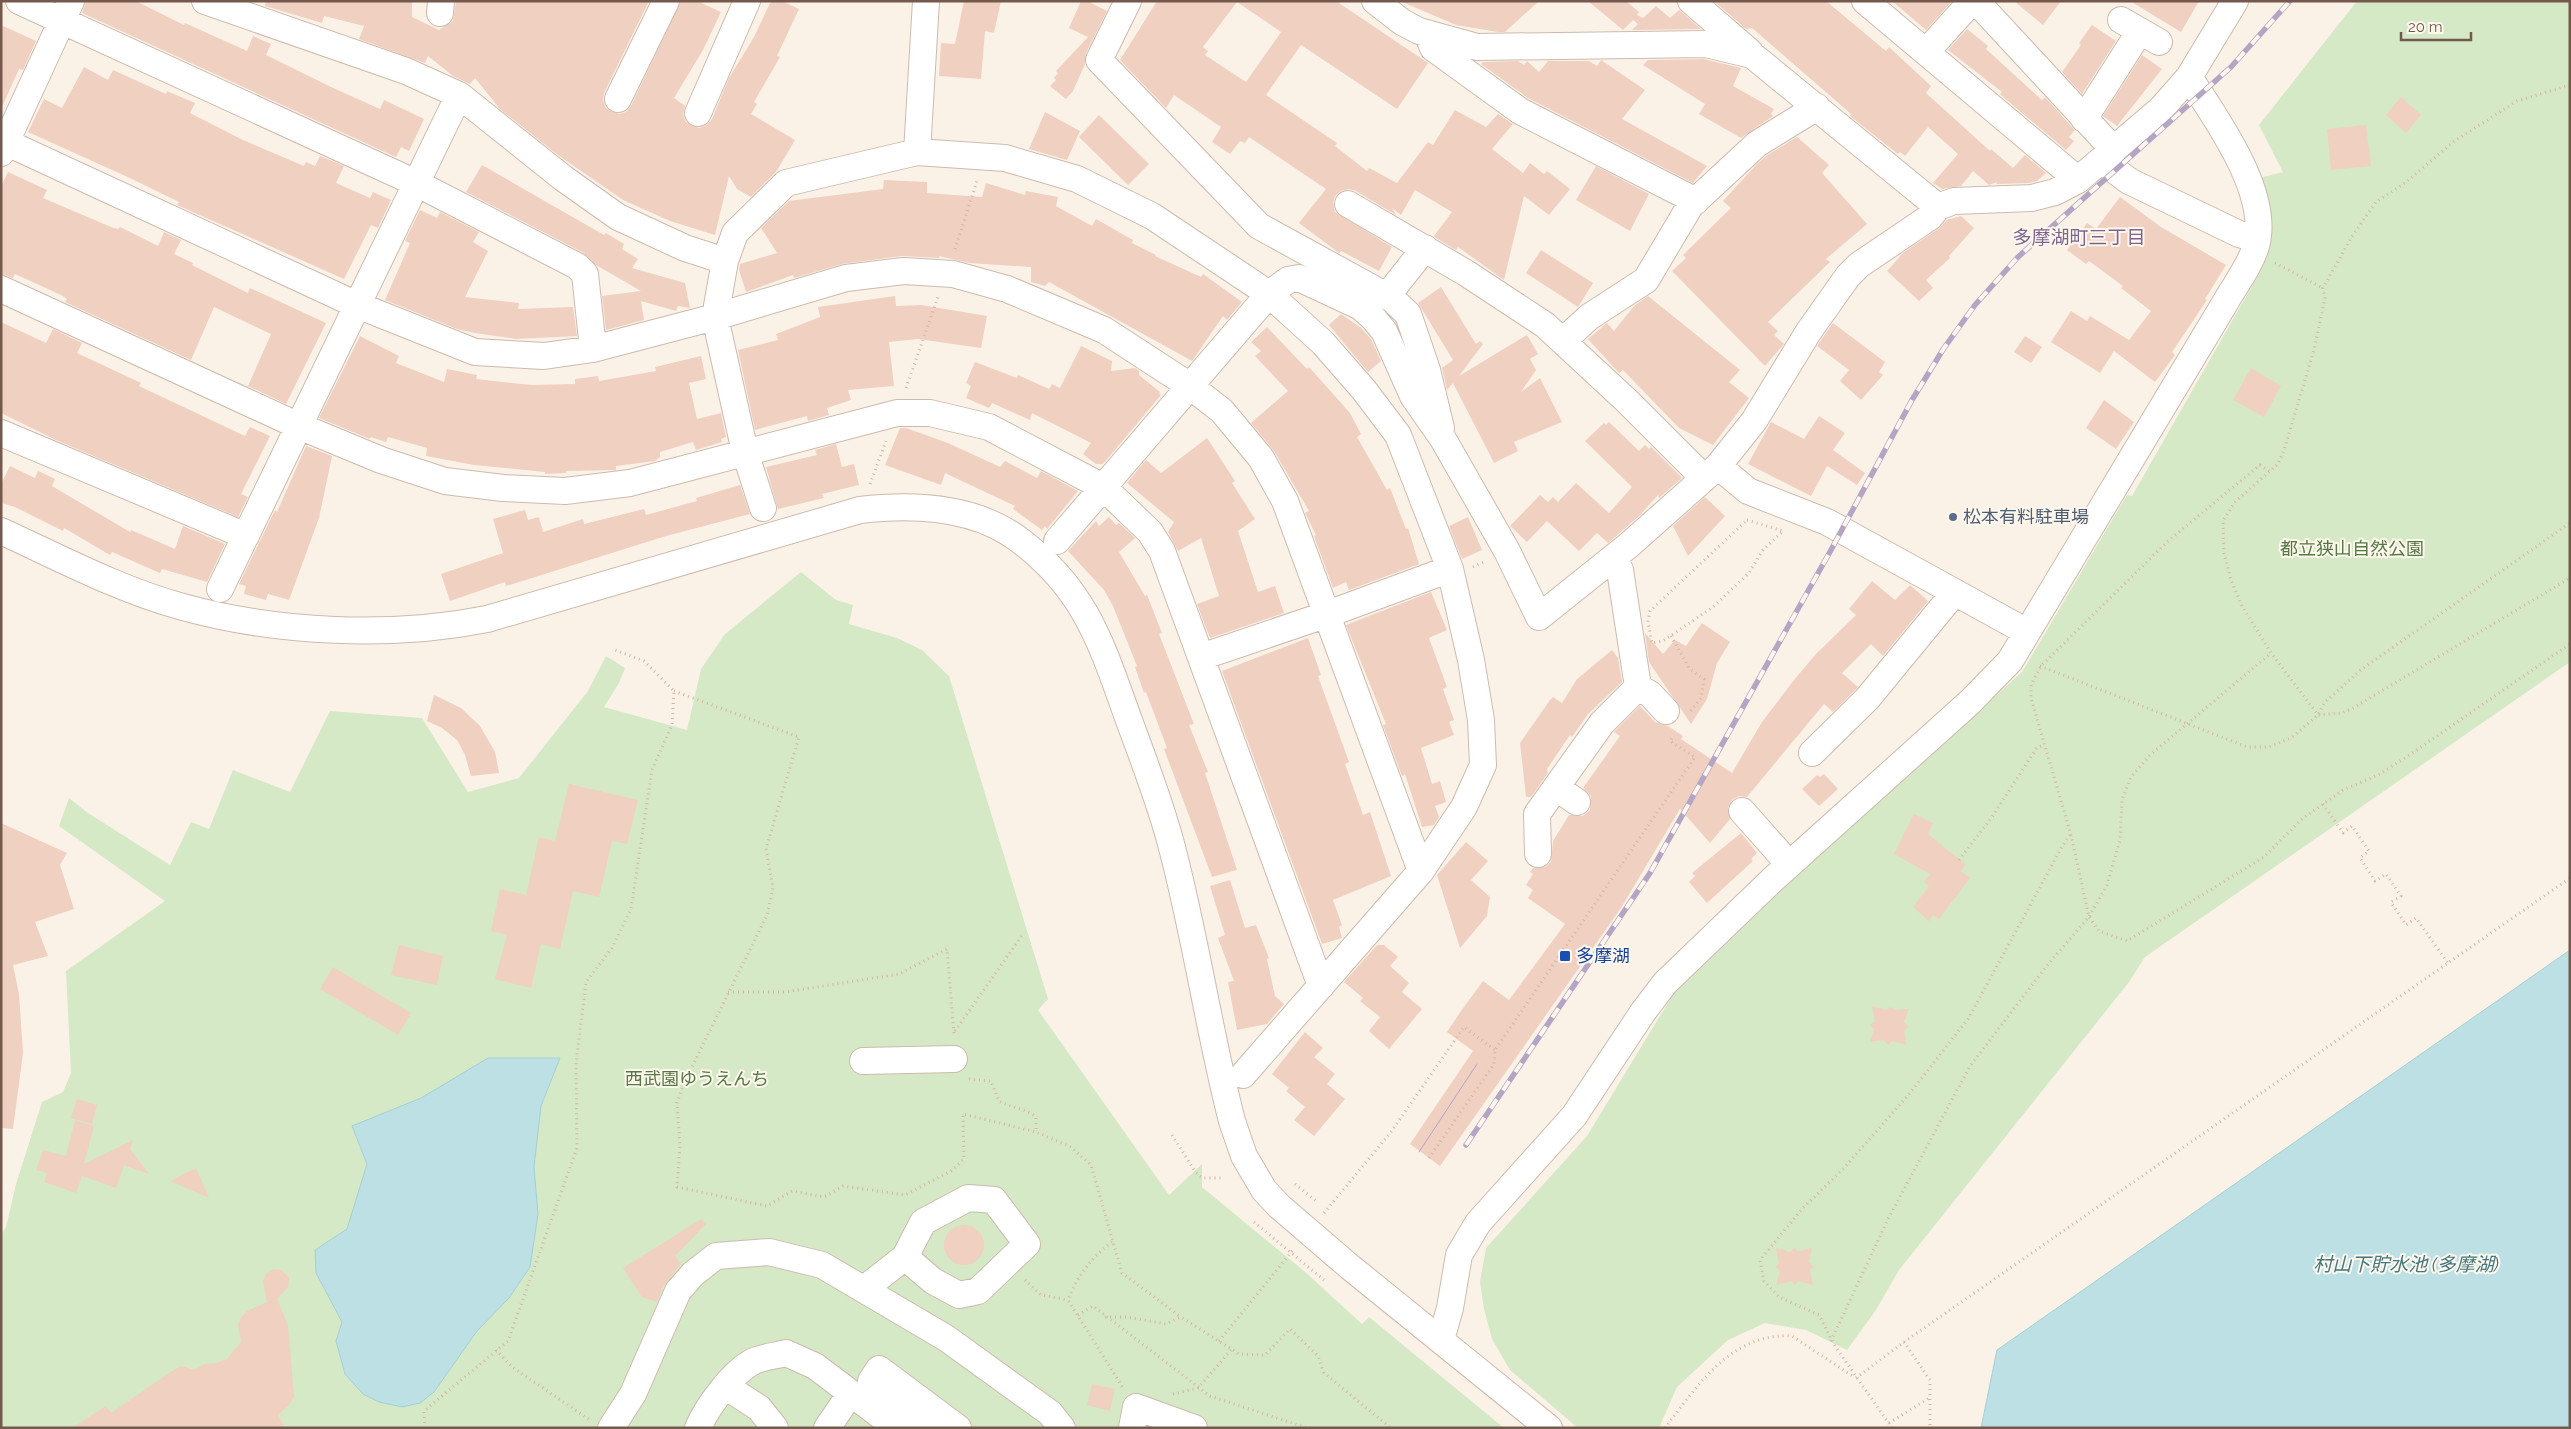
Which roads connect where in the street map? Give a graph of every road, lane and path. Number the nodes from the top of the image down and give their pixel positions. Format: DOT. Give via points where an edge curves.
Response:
graph roads {
  1 [pos="19,1"];
  2 [pos="666,1"];
  3 [pos="747,1"];
  4 [pos="926,1"];
  5 [pos="1128,1"];
  6 [pos="1375,1"];
  7 [pos="1691,1"];
  8 [pos="1865,1"];
  9 [pos="1974,1"];
  10 [pos="2235,1"];
  11 [pos="211,3"];
  12 [pos="66,11"];
  13 [pos="2140,31"];
  14 [pos="1428,33"];
  15 [pos="1926,52"];
  16 [pos="1752,54"];
  17 [pos="2189,77"];
  18 [pos="2570,84"];
  19 [pos="459,95"];
  20 [pos="618,99"];
  21 [pos="1817,106"];
  22 [pos="698,113"];
  23 [pos="2084,119"];
  24 [pos="3,145"];
  25 [pos="917,152"];
  26 [pos="2108,155"];
  27 [pos="986,156"];
  28 [pos="2078,180"];
  29 [pos="416,183"];
  30 [pos="1696,201"];
  31 [pos="1348,204"];
  32 [pos="1938,207"];
  33 [pos="1425,248"];
  34 [pos="2264,250"];
  35 [pos="725,261"];
  36 [pos="947,273"];
  37 [pos="2323,288"];
  38 [pos="1,290"];
  39 [pos="1269,294"];
  40 [pos="1387,296"];
  41 [pos="358,305"];
  42 [pos="715,317"];
  43 [pos="1563,341"];
  44 [pos="593,349"];
  45 [pos="1190,386"];
  46 [pos="897,413"];
  47 [pos="299,426"];
  48 [pos="1,433"];
  49 [pos="1443,439"];
  50 [pos="745,452"];
  51 [pos="2269,471"];
  52 [pos="1711,472"];
  53 [pos="1103,487"];
  54 [pos="762,508"];
  55 [pos="860,510"];
  56 [pos="2570,523"];
  57 [pos="1,531"];
  58 [pos="246,536"];
  59 [pos="1057,540"];
  60 [pos="1614,557"];
  61 [pos="1487,560"];
  62 [pos="1460,569"];
  63 [pos="2570,578"];
  64 [pos="220,589"];
  65 [pos="1955,592"];
  66 [pos="1328,614"];
  67 [pos="2027,632"];
  68 [pos="1671,636"];
  69 [pos="2570,644"];
  70 [pos="615,650"];
  71 [pos="2271,653"];
  72 [pos="1201,657"];
  73 [pos="2035,663"];
  74 [pos="2041,666"];
  75 [pos="1638,687"];
  76 [pos="1701,698"];
  77 [pos="2318,715"];
  78 [pos="1670,723"];
  79 [pos="2186,723"];
  80 [pos="2044,744"];
  81 [pos="1812,753"];
  82 [pos="2323,804"];
  83 [pos="1742,811"];
  84 [pos="2071,835"];
  85 [pos="1538,854"];
  86 [pos="1959,860"];
  87 [pos="1789,864"];
  88 [pos="1421,872"];
  89 [pos="2570,878"];
  90 [pos="2089,917"];
  91 [pos="1023,934"];
  92 [pos="2448,963"];
  93 [pos="1321,986"];
  94 [pos="728,992"];
  95 [pos="954,1032"];
  96 [pos="1495,1050"];
  97 [pos="954,1058"];
  98 [pos="863,1061"];
  99 [pos="1242,1075"];
  100 [pos="1036,1132"];
  101 [pos="1172,1135"];
  102 [pos="1429,1158"];
  103 [pos="1221,1178"];
  104 [pos="1289,1180"];
  105 [pos="1316,1201"];
  106 [pos="1320,1218"];
  107 [pos="1254,1222"];
  108 [pos="1112,1242"];
  109 [pos="905,1256"];
  110 [pos="1287,1257"];
  111 [pos="1008,1262"];
  112 [pos="1324,1280"];
  113 [pos="864,1289"];
  114 [pos="1068,1300"];
  115 [pos="1078,1315"];
  116 [pos="1105,1317"];
  117 [pos="1441,1340"];
  118 [pos="1831,1340"];
  119 [pos="1219,1341"];
  120 [pos="1904,1342"];
  121 [pos="1232,1349"];
  122 [pos="496,1350"];
  123 [pos="1856,1378"];
  124 [pos="725,1386"];
  125 [pos="1198,1388"];
  126 [pos="851,1392"];
  127 [pos="1932,1396"];
  128 [pos="1134,1418"];
  129 [pos="1888,1423"];
  130 [pos="602,1425"];
  131 [pos="425,1428"];
  132 [pos="698,1428"];
  133 [pos="775,1428"];
  134 [pos="827,1428"];
  135 [pos="897,1428"];
  136 [pos="927,1428"];
  137 [pos="958,1428"];
  138 [pos="1062,1428"];
  139 [pos="1194,1428"];
  140 [pos="1307,1428"];
  141 [pos="1391,1428"];
  142 [pos="1549,1428"];
  143 [pos="1665,1428"];
  144 [pos="1892,1428"];
  145 [pos="1930,1428"];
  1 -- 12 [label="street"];
  2 -- 20 [label="street"];
  3 -- 22 [label="street"];
  4 -- 25 [label="street"];
  5 -- 40 [label="street" via="1099,60 1258,226"];
  6 -- 14 [label="street" via="1402,22"];
  7 -- 16 [label="street"];
  8 -- 15 [label="street"];
  9 -- 15 [label="street"];
  9 -- 23 [label="street"];
  10 -- 17 [label="street"];
  11 -- 19 [label="street" via="406,71"];
  12 -- 24 [label="street"];
  12 -- 29 [label="street"];
  13 -- 23 [label="street"];
  14 -- 16 [label="street" via="1477,47 1706,44"];
  14 -- 30 [label="street" via="1433,48 1520,111"];
  15 -- 28 [label="street"];
  16 -- 21 [label="street"];
  17 -- 26 [label="street" via="2161,109"];
  17 -- 34 [label="street" via="2216,119 2252,187"];
  18 -- 37 [label="path" via="2518,101 2454,142 2405,183 2376,202"];
  19 -- 29 [label="street"];
  19 -- 35 [label="street" via="563,178 618,217 685,248"];
  21 -- 30 [label="street" via="1757,144"];
  21 -- 32 [label="street"];
  23 -- 26 [label="street"];
  24 -- 41 [label="street"];
  25 -- 27 [label="street"];
  25 -- 35 [label="street" via="786,182 735,234"];
  26 -- 28 [label="street"];
  26 -- 34 [label="street" via="2129,181 2239,234"];
  27 -- 36 [label="path"];
  27 -- 39 [label="street" via="1005,158 1078,179 1152,216"];
  28 -- 32 [label="street" via="2055,192 2032,198 1954,201"];
  29 -- 41 [label="street"];
  29 -- 44 [label="street" via="577,266 585,274"];
  30 -- 43 [label="street" via="1646,280 1589,317"];
  31 -- 33 [label="street"];
  32 -- 52 [label="street" via="1930,218 1859,265 1848,276 1809,331 1754,421"];
  33 -- 40 [label="street"];
  33 -- 43 [label="street" via="1545,325"];
  34 -- 37 [label="path"];
  34 -- 67 [label="street" via="2249,261"];
  35 -- 42 [label="street"];
  36 -- 42 [label="street" via="904,271 846,278"];
  36 -- 45 [label="street" via="1007,289 1104,330"];
  36 -- 46 [label="path"];
  37 -- 51 [label="path" via="2326,298 2314,350 2284,450 2278,464"];
  38 -- 47 [label="street"];
  39 -- 45 [label="street"];
  39 -- 49 [label="street" via="1288,280 1299,278 1361,307 1384,331 1413,396"];
  39 -- 62 [label="street" via="1323,343 1398,435"];
  40 -- 49 [label="street" via="1408,314 1434,394"];
  41 -- 44 [label="street" via="475,352 544,356"];
  41 -- 47 [label="street"];
  42 -- 44 [label="street"];
  42 -- 50 [label="street"];
  43 -- 52 [label="street" via="1627,401"];
  45 -- 53 [label="street"];
  45 -- 66 [label="street" via="1222,411 1261,458 1284,501"];
  46 -- 50 [label="street"];
  46 -- 53 [label="street" via="930,413 989,427"];
  46 -- 55 [label="path"];
  47 -- 50 [label="street" via="381,460 445,481 503,488 565,491 630,483"];
  47 -- 58 [label="street"];
  48 -- 58 [label="street"];
  49 -- 60 [label="street" via="1540,617"];
  50 -- 54 [label="street"];
  51 -- 71 [label="path" via="2235,502 2223,521 2224,553 2230,580"];
  51 -- 74 [label="path" via="2260,466 2167,542"];
  52 -- 60 [label="street"];
  52 -- 65 [label="street" via="1748,491 1827,522"];
  53 -- 59 [label="street"];
  53 -- 72 [label="street" via="1150,532 1162,552"];
  55 -- 57 [label="street" via="487,619 417,629 303,627 214,615 182,607 102,577"];
  55 -- 117 [label="street" via="920,506 945,510 992,525 1022,543 1072,591 1099,637 1170,840 1224,1092 1244,1156 1264,1190 1279,1206"];
  56 -- 77 [label="path" via="2362,669 2325,702"];
  58 -- 64 [label="street"];
  60 -- 75 [label="street" via="1620,570"];
  61 -- 62 [label="path"];
  62 -- 66 [label="street"];
  62 -- 88 [label="street" via="1464,625 1480,712 1483,765 1464,807"];
  63 -- 77 [label="path" via="2353,708 2330,716"];
  65 -- 67 [label="street"];
  65 -- 81 [label="street" via="1867,699"];
  66 -- 72 [label="street"];
  66 -- 88 [label="street"];
  67 -- 87 [label="street" via="2010,661 1970,702"];
  68 -- 68 [label="path" via="1713,607 1749,573 1763,550 1783,531 1747,520 1733,533 1650,611 1648,622 1652,643"];
  68 -- 76 [label="path" via="1690,669 1704,680"];
  69 -- 82 [label="path" via="2412,754 2378,775 2342,790"];
  70 -- 122 [label="path" via="644,661 674,691 672,725 652,770 631,910 612,948 586,982 576,1062 577,1148 508,1341"];
  71 -- 77 [label="path"];
  71 -- 79 [label="path"];
  72 -- 93 [label="street"];
  73 -- 74 [label="path"];
  74 -- 79 [label="path"];
  74 -- 80 [label="path" via="2031,685 2031,698"];
  75 -- 78 [label="street" via="1650,694"];
  75 -- 85 [label="street" via="1602,723 1567,795 1538,814"];
  77 -- 79 [label="path" via="2291,738 2259,748 2247,747"];
  78 -- 96 [label="path" via="1670,741 1695,757"];
  79 -- 90 [label="path" via="2131,777 2122,800 2115,864 2108,885"];
  80 -- 84 [label="path"];
  80 -- 86 [label="path" via="2036,749 1992,817"];
  82 -- 90 [label="path" via="2302,819 2264,857 2127,940 2100,931"];
  82 -- 92 [label="path" via="2343,833 2352,826 2369,851 2360,858 2375,881 2386,874 2400,896 2391,902 2406,925 2416,918"];
  83 -- 87 [label="street"];
  84 -- 90 [label="path"];
  84 -- 118 [label="path" via="1968,1019 1910,1093 1844,1168 1803,1208 1760,1260 1764,1281 1779,1297 1819,1315"];
  87 -- 117 [label="street" via="1664,983 1574,1116 1478,1223 1459,1255"];
  88 -- 93 [label="street"];
  89 -- 92 [label="path"];
  90 -- 118 [label="path" via="2049,962 1970,1066 1888,1219"];
  91 -- 95 [label="path"];
  92 -- 120 [label="path"];
  93 -- 99 [label="street"];
  94 -- 95 [label="path" via="785,992 898,974 947,950"];
  95 -- 97 [label="path"];
  96 -- 102 [label="path" via="1494,1064"];
  96 -- 106 [label="path" via="1464,1028 1391,1132"];
  97 -- 98 [label="street"];
  97 -- 100 [label="path" via="966,1079 991,1081 999,1101 1031,1112 1036,1117"];
  101 -- 103 [label="path" via="1196,1173 1203,1178"];
  104 -- 105 [label="path"];
  107 -- 112 [label="path"];
  108 -- 114 [label="path" via="1082,1272"];
  109 -- 111 [label="street" via="933,1281 959,1295 978,1291"];
  109 -- 111 [label="street" via="923,1222 968,1198 994,1200 1027,1244"];
  109 -- 113 [label="street"];
  110 -- 119 [label="path"];
  111 -- 114 [label="path" via="1036,1292"];
  113 -- 130 [label="street" via="822,1265 769,1252 716,1256 678,1291 633,1394"];
  113 -- 138 [label="street" via="946,1338 1050,1413"];
  114 -- 115 [label="path"];
  115 -- 116 [label="path" via="1093,1306"];
  115 -- 128 [label="path"];
  116 -- 119 [label="path" via="1127,1317 1166,1324 1181,1317"];
  116 -- 125 [label="path"];
  117 -- 142 [label="street"];
  118 -- 123 [label="path"];
  119 -- 121 [label="path"];
  120 -- 123 [label="path"];
  120 -- 127 [label="path" via="1930,1380"];
  121 -- 125 [label="path"];
  121 -- 141 [label="path" via="1239,1354 1265,1355 1290,1329 1318,1356 1324,1373"];
  122 -- 130 [label="path" via="512,1367"];
  122 -- 131 [label="path" via="424,1411"];
  123 -- 129 [label="path"];
  123 -- 143 [label="path" via="1792,1336 1751,1341 1735,1350 1701,1382"];
  124 -- 126 [label="street" via="752,1363 786,1352 815,1366"];
  124 -- 132 [label="street"];
  124 -- 133 [label="street" via="760,1408"];
  125 -- 128 [label="path" via="1166,1395"];
  125 -- 140 [label="path" via="1210,1396"];
  126 -- 134 [label="street"];
  126 -- 135 [label="street"];
  127 -- 129 [label="path"];
  127 -- 145 [label="path"];
  128 -- 139 [label="street"];
  129 -- 144 [label="path"];
  136 -- 137 [label="street" via="871,1381 879,1369"];
}
